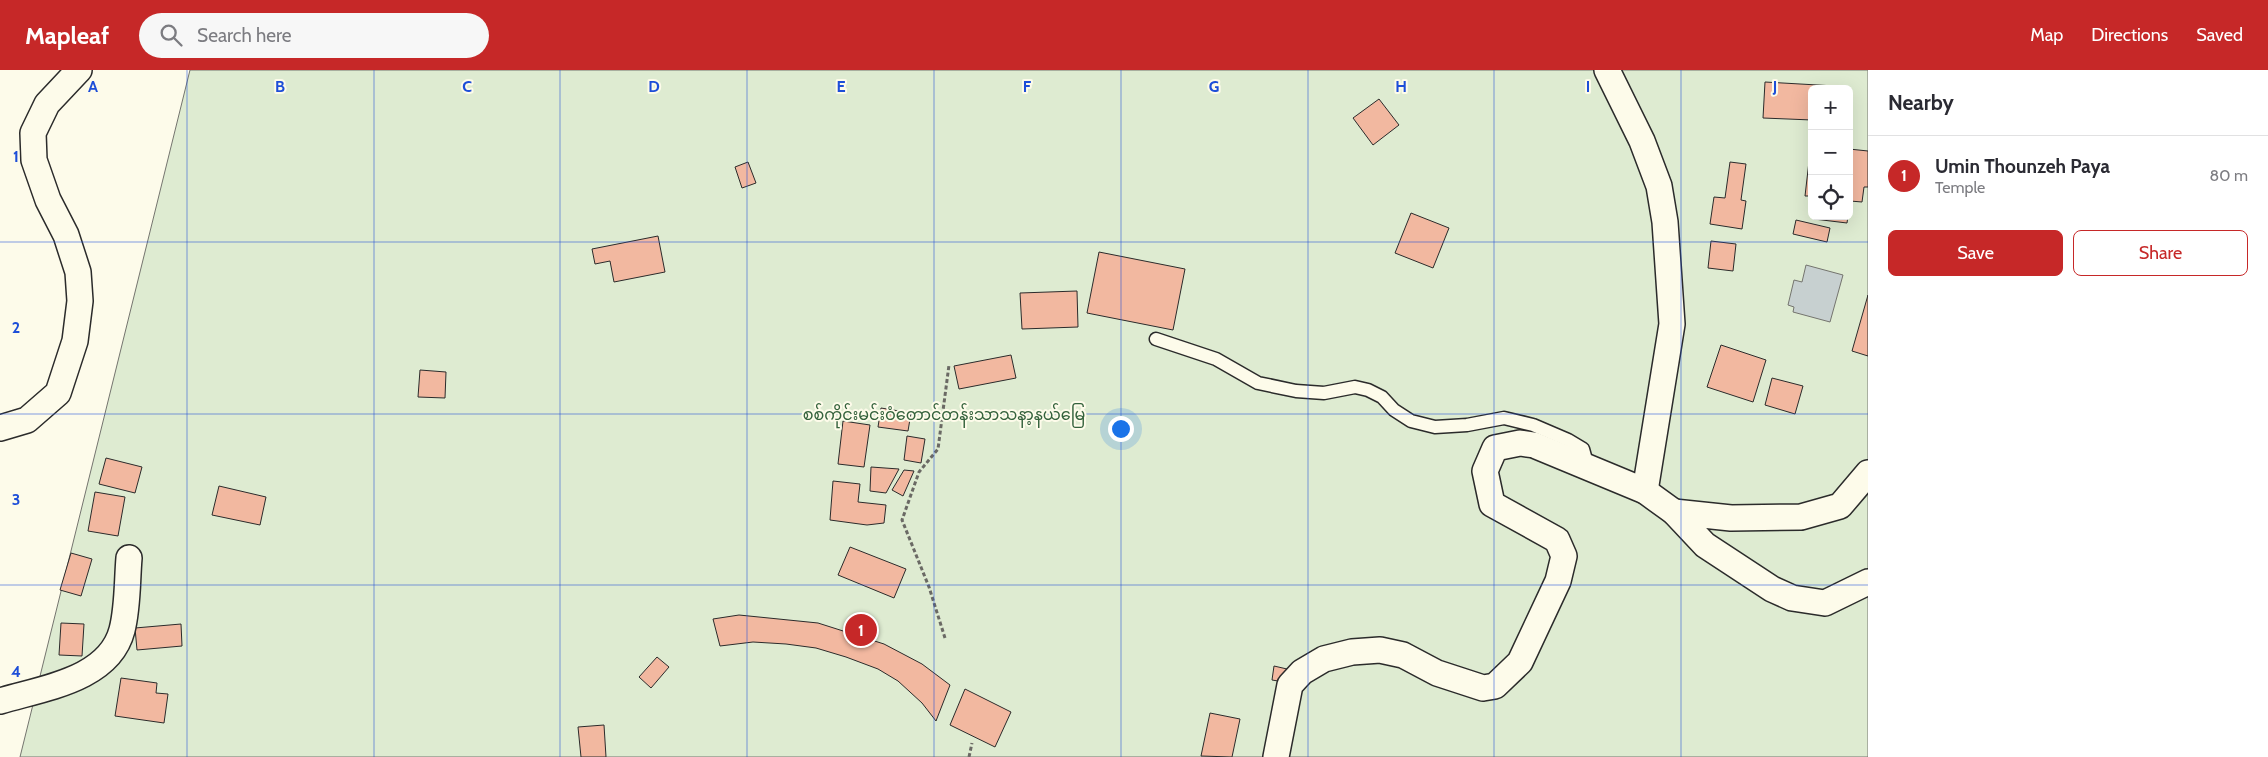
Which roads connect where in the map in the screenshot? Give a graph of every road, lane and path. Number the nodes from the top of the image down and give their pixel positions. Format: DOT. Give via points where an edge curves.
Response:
graph roads {
  1 [pos="79,70"];
  2 [pos="1607,70"];
  3 [pos="1156,339"];
  4 [pos="949,365"];
  5 [pos="0,428"];
  6 [pos="1588,467"];
  7 [pos="1868,473"];
  8 [pos="1645,491"];
  9 [pos="1674,512"];
  10 [pos="129,558"];
  11 [pos="1868,582"];
  12 [pos="945,638"];
  13 [pos="0,701"];
  14 [pos="972,743"];
  15 [pos="969,757"];
  16 [pos="1276,757"];
  1 -- 5 [label="street" via="47,104 33,133 34,160 78,272 80,301 75,341 58,393 27,420"];
  2 -- 8 [label="street" via="1642,141 1659,186 1665,222 1672,324"];
  3 -- 6 [label="lane" via="1216,359 1258,383 1324,393 1355,388 1374,391 1394,410 1419,423 1467,425 1504,418 1533,426 1583,449"];
  4 -- 12 [label="path" via="938,449 919,472 902,520"];
  6 -- 8 [label="street"];
  6 -- 16 [label="street" via="1534,445 1520,443 1495,448 1485,471 1492,504 1557,540 1564,556 1558,581 1520,662 1495,686 1483,688 1437,674 1403,655 1380,650 1324,658 1302,672 1290,685"];
  7 -- 9 [label="street" via="1840,506 1801,517 1731,518"];
  8 -- 9 [label="street"];
  9 -- 11 [label="street" via="1705,545 1772,589 1792,598 1825,602"];
  10 -- 13 [label="street" via="122,629 115,650 92,670"];
  14 -- 15 [label="path"];
}
